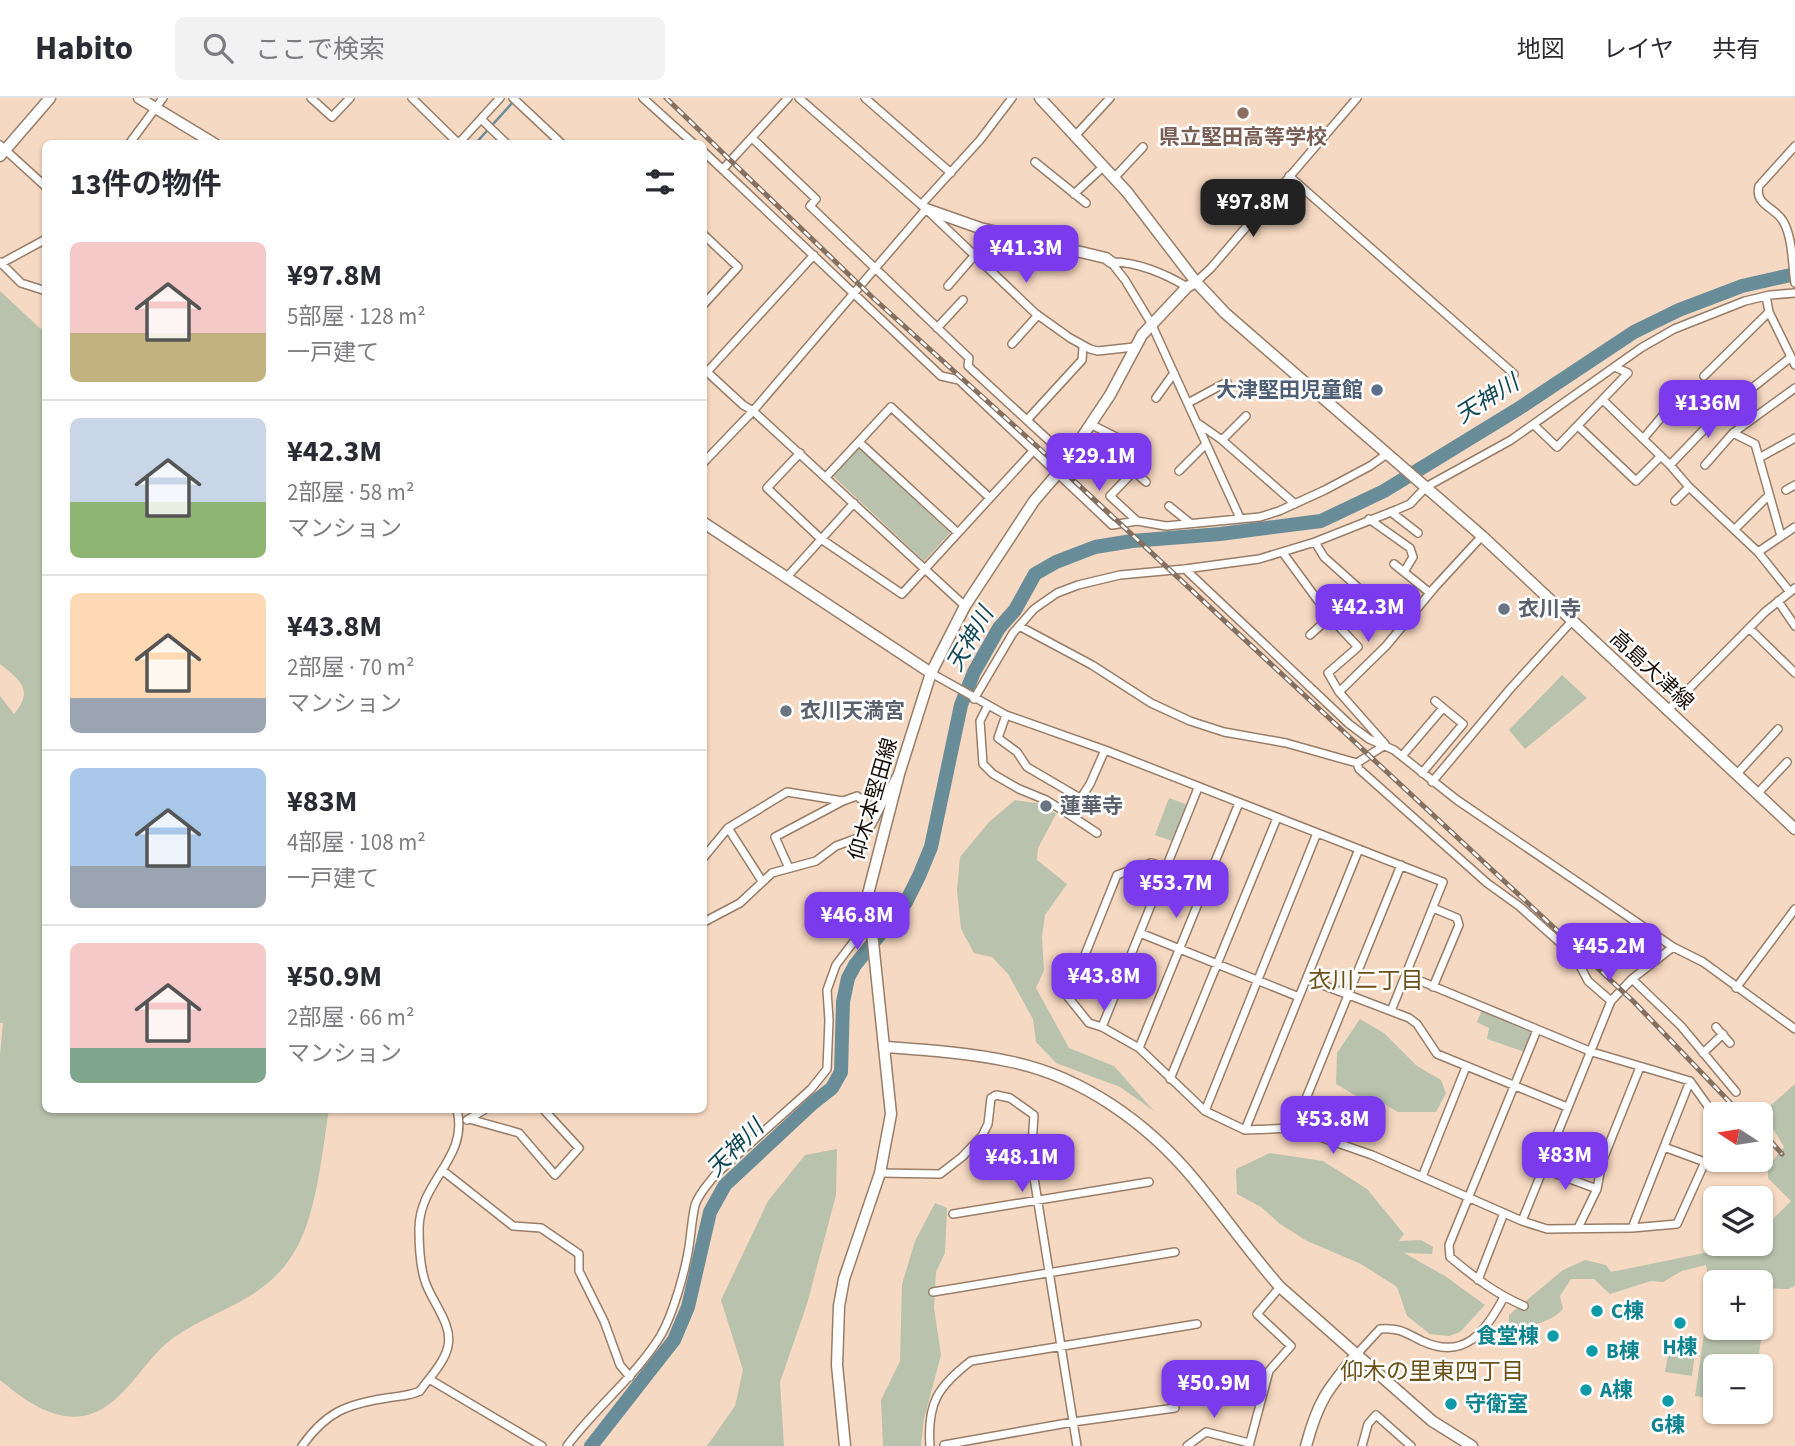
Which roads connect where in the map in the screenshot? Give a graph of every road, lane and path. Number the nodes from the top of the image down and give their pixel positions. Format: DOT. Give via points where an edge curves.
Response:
graph roads {
  1 [pos="50,98"];
  2 [pos="139,98"];
  3 [pos="163,98"];
  4 [pos="312,98"];
  5 [pos="350,98"];
  6 [pos="412,98"];
  7 [pos="500,98"];
  8 [pos="513,98"];
  9 [pos="643,98"];
  10 [pos="788,98"];
  11 [pos="865,98"];
  12 [pos="1012,98"];
  13 [pos="1040,98"];
  14 [pos="1110,98"];
  15 [pos="1357,98"];
  16 [pos="801,99"];
  17 [pos="155,107"];
  18 [pos="481,119"];
  19 [pos="1075,136"];
  20 [pos="752,138"];
  21 [pos="132,140"];
  22 [pos="209,140"];
  23 [pos="456,140"];
  24 [pos="462,140"];
  25 [pos="503,140"];
  26 [pos="558,140"];
  27 [pos="690,140"];
  28 [pos="1795,146"];
  29 [pos="1143,147"];
  30 [pos="2,150"];
  31 [pos="707,155"];
  32 [pos="1035,162"];
  33 [pos="1104,166"];
  34 [pos="723,169"];
  35 [pos="951,173"];
  36 [pos="1289,176"];
  37 [pos="1114,178"];
  38 [pos="42,184"];
  39 [pos="1074,194"];
  40 [pos="1086,203"];
  41 [pos="924,207"];
  42 [pos="707,238"];
  43 [pos="42,241"];
  44 [pos="1792,254"];
  45 [pos="814,255"];
  46 [pos="974,256"];
  47 [pos="1111,262"];
  48 [pos="0,263"];
  49 [pos="875,268"];
  50 [pos="1795,283"];
  51 [pos="1191,284"];
  52 [pos="948,286"];
  53 [pos="42,290"];
  54 [pos="854,292"];
  55 [pos="1795,293"];
  56 [pos="1766,296"];
  57 [pos="707,299"];
  58 [pos="963,300"];
  59 [pos="1769,312"];
  60 [pos="1038,315"];
  61 [pos="1151,323"];
  62 [pos="937,328"];
  63 [pos="1012,344"];
  64 [pos="1083,346"];
  65 [pos="1134,347"];
  66 [pos="1793,361"];
  67 [pos="1615,367"];
  68 [pos="707,368"];
  69 [pos="707,372"];
  70 [pos="1174,373"];
  71 [pos="1514,374"];
  72 [pos="1704,376"];
  73 [pos="1227,382"];
  74 [pos="1795,388"];
  75 [pos="1156,398"];
  76 [pos="1603,400"];
  77 [pos="1188,403"];
  78 [pos="753,411"];
  79 [pos="1246,416"];
  80 [pos="1715,418"];
  81 [pos="1027,420"];
  82 [pos="1197,423"];
  83 [pos="1090,424"];
  84 [pos="1534,425"];
  85 [pos="1578,426"];
  86 [pos="1733,433"];
  87 [pos="1795,438"];
  88 [pos="1643,439"];
  89 [pos="1122,440"];
  90 [pos="1222,440"];
  91 [pos="859,442"];
  92 [pos="1206,444"];
  93 [pos="707,450"];
  94 [pos="1034,450"];
  95 [pos="800,453"];
  96 [pos="711,454"];
  97 [pos="1661,456"];
  98 [pos="1390,457"];
  99 [pos="1068,458"];
  100 [pos="1759,458"];
  101 [pos="707,459"];
  102 [pos="1670,465"];
  103 [pos="1705,465"];
  104 [pos="1180,471"];
  105 [pos="1058,473"];
  106 [pos="825,477"];
  107 [pos="1146,482"];
  108 [pos="1423,485"];
  109 [pos="1795,485"];
  110 [pos="1689,487"];
  111 [pos="1786,490"];
  112 [pos="1769,495"];
  113 [pos="990,498"];
  114 [pos="1675,501"];
  115 [pos="853,503"];
  116 [pos="1295,504"];
  117 [pos="1169,506"];
  118 [pos="1391,512"];
  119 [pos="1240,517"];
  120 [pos="1369,519"];
  121 [pos="1137,521"];
  122 [pos="1190,523"];
  123 [pos="707,525"];
  124 [pos="1795,527"];
  125 [pos="1735,529"];
  126 [pos="958,533"];
  127 [pos="1418,533"];
  128 [pos="1482,536"];
  129 [pos="1782,536"];
  130 [pos="821,539"];
  131 [pos="1315,542"];
  132 [pos="1758,552"];
  133 [pos="1283,553"];
  134 [pos="1394,564"];
  135 [pos="925,569"];
  136 [pos="1185,569"];
  137 [pos="1404,572"];
  138 [pos="786,578"];
  139 [pos="1792,590"];
  140 [pos="1388,592"];
  141 [pos="1430,593"];
  142 [pos="1373,601"];
  143 [pos="1778,601"];
  144 [pos="965,606"];
  145 [pos="1414,612"];
  146 [pos="1330,617"];
  147 [pos="1572,621"];
  148 [pos="1019,626"];
  149 [pos="1795,626"];
  150 [pos="1749,628"];
  151 [pos="1310,635"];
  152 [pos="931,673"];
  153 [pos="1795,673"];
  154 [pos="1339,692"];
  155 [pos="971,697"];
  156 [pos="1435,701"];
  157 [pos="987,706"];
  158 [pos="1443,708"];
  159 [pos="1667,712"];
  160 [pos="1006,715"];
  161 [pos="1778,729"];
  162 [pos="1385,745"];
  163 [pos="1105,750"];
  164 [pos="1402,756"];
  165 [pos="1787,761"];
  166 [pos="1357,763"];
  167 [pos="1422,773"];
  168 [pos="899,774"];
  169 [pos="1736,775"];
  170 [pos="1432,782"];
  171 [pos="1199,788"];
  172 [pos="1757,794"];
  173 [pos="1080,798"];
  174 [pos="843,801"];
  175 [pos="1239,803"];
  176 [pos="877,812"];
  177 [pos="1070,815"];
  178 [pos="1277,818"];
  179 [pos="728,828"];
  180 [pos="1795,829"];
  181 [pos="1097,833"];
  182 [pos="1317,833"];
  183 [pos="1359,849"];
  184 [pos="707,853"];
  185 [pos="1401,865"];
  186 [pos="1166,867"];
  187 [pos="789,868"];
  188 [pos="762,881"];
  189 [pos="1433,908"];
  190 [pos="1795,909"];
  191 [pos="707,919"];
  192 [pos="870,920"];
  193 [pos="1140,933"];
  194 [pos="1673,947"];
  195 [pos="1179,949"];
  196 [pos="1217,964"];
  197 [pos="1406,975"];
  198 [pos="1307,979"];
  199 [pos="1632,979"];
  200 [pos="1257,981"];
  201 [pos="1433,987"];
  202 [pos="1736,988"];
  203 [pos="1348,995"];
  204 [pos="1299,997"];
  205 [pos="1611,1001"];
  206 [pos="1391,1011"];
  207 [pos="1102,1027"];
  208 [pos="1716,1027"];
  209 [pos="1795,1029"];
  210 [pos="1537,1030"];
  211 [pos="1723,1034"];
  212 [pos="1730,1043"];
  213 [pos="885,1047"];
  214 [pos="1139,1048"];
  215 [pos="1592,1052"];
  216 [pos="1703,1053"];
  217 [pos="1466,1067"];
  218 [pos="1640,1067"];
  219 [pos="1170,1079"];
  220 [pos="1690,1081"];
  221 [pos="1514,1086"];
  222 [pos="1736,1092"];
  223 [pos="1705,1102"];
  224 [pos="1567,1107"];
  225 [pos="1205,1111"];
  226 [pos="459,1113"];
  227 [pos="465,1113"];
  228 [pos="479,1113"];
  229 [pos="547,1113"];
  230 [pos="465,1121"];
  231 [pos="1294,1128"];
  232 [pos="1245,1130"];
  233 [pos="1664,1147"];
  234 [pos="1703,1160"];
  235 [pos="1703,1166"];
  236 [pos="1543,1169"];
  237 [pos="442,1170"];
  238 [pos="880,1173"];
  239 [pos="1422,1177"];
  240 [pos="1149,1182"];
  241 [pos="1597,1189"];
  242 [pos="1469,1198"];
  243 [pos="1037,1199"];
  244 [pos="1504,1213"];
  245 [pos="953,1214"];
  246 [pos="1522,1221"];
  247 [pos="1578,1228"];
  248 [pos="1632,1228"];
  249 [pos="1175,1252"];
  250 [pos="1049,1273"];
  251 [pos="1478,1280"];
  252 [pos="1280,1287"];
  253 [pos="933,1292"];
  254 [pos="1504,1297"];
  255 [pos="1524,1306"];
  256 [pos="1197,1324"];
  257 [pos="1060,1347"];
  258 [pos="1356,1355"];
  259 [pos="630,1377"];
  260 [pos="429,1379"];
  261 [pos="1175,1408"];
  262 [pos="1073,1422"];
  263 [pos="1249,1444"];
  264 [pos="944,1445"];
  265 [pos="1469,1445"];
  266 [pos="302,1446"];
  267 [pos="542,1446"];
  268 [pos="567,1446"];
  269 [pos="845,1446"];
  270 [pos="930,1446"];
  271 [pos="1077,1446"];
  272 [pos="1187,1446"];
  273 [pos="1306,1446"];
  274 [pos="1362,1446"];
  275 [pos="1411,1446"];
  1 -- 30 [label="main road"];
  2 -- 17 [label="main road"];
  3 -- 17 [label="street"];
  4 -- 5 [label="street" via="332,117"];
  6 -- 23 [label="street"];
  7 -- 18 [label="street"];
  8 -- 26 [label="street"];
  9 -- 27 [label="street"];
  10 -- 20 [label="street"];
  11 -- 35 [label="street"];
  12 -- 35 [label="street"];
  13 -- 19 [label="main road"];
  14 -- 19 [label="street"];
  15 -- 36 [label="street"];
  16 -- 41 [label="street"];
  17 -- 21 [label="street"];
  17 -- 22 [label="main road"];
  18 -- 24 [label="street"];
  18 -- 25 [label="street"];
  19 -- 33 [label="main road"];
  20 -- 34 [label="street"];
  20 -- 49 [label="street" via="816,199 810,206"];
  28 -- 44 [label="street" via="1758,192 1761,201 1784,222"];
  29 -- 37 [label="street"];
  30 -- 38 [label="street"];
  31 -- 34 [label="street"];
  32 -- 39 [label="street"];
  33 -- 37 [label="main road"];
  33 -- 39 [label="street"];
  34 -- 45 [label="street"];
  35 -- 41 [label="street"];
  36 -- 51 [label="street" via="1211,268"];
  36 -- 71 [label="street"];
  37 -- 51 [label="main road" via="1146,216"];
  39 -- 40 [label="street"];
  41 -- 46 [label="street"];
  41 -- 47 [label="main road" via="980,228"];
  41 -- 49 [label="street"];
  42 -- 57 [label="street" via="738,267"];
  43 -- 48 [label="street"];
  44 -- 50 [label="street"];
  45 -- 54 [label="street"];
  45 -- 68 [label="street"];
  46 -- 52 [label="street"];
  46 -- 60 [label="street"];
  47 -- 51 [label="street" via="1123,261"];
  47 -- 61 [label="street"];
  48 -- 53 [label="street" via="21,284"];
  49 -- 54 [label="street"];
  49 -- 62 [label="street"];
  51 -- 61 [label="main road, 仰木本堅田線"];
  51 -- 98 [label="main road"];
  54 -- 78 [label="street"];
  54 -- 94 [label="street" via="941,376 960,380"];
  55 -- 56 [label="street"];
  56 -- 59 [label="street"];
  56 -- 67 [label="street" via="1674,329"];
  58 -- 62 [label="street"];
  59 -- 66 [label="street"];
  59 -- 72 [label="street"];
  60 -- 63 [label="street"];
  60 -- 64 [label="street"];
  61 -- 65 [label="main road, 仰木本堅田線"];
  61 -- 70 [label="street"];
  62 -- 81 [label="street" via="969,358 968,366"];
  64 -- 65 [label="street" via="1098,352"];
  64 -- 81 [label="street" via="1082,360"];
  65 -- 83 [label="main road, 仰木本堅田線"];
  66 -- 80 [label="street"];
  67 -- 76 [label="street" via="1628,373"];
  67 -- 84 [label="street"];
  69 -- 78 [label="street"];
  70 -- 75 [label="street"];
  70 -- 77 [label="street"];
  73 -- 77 [label="street"];
  74 -- 86 [label="street"];
  76 -- 85 [label="street"];
  76 -- 88 [label="street"];
  77 -- 82 [label="street"];
  78 -- 95 [label="street"];
  78 -- 96 [label="street"];
  79 -- 90 [label="street"];
  80 -- 88 [label="street" via="1685,389"];
  80 -- 102 [label="street"];
  81 -- 99 [label="street"];
  82 -- 90 [label="street"];
  82 -- 92 [label="street"];
  83 -- 89 [label="street"];
  83 -- 99 [label="main road, 仰木本堅田線"];
  84 -- 85 [label="street" via="1557,447"];
  84 -- 108 [label="street"];
  85 -- 97 [label="street" via="1636,481"];
  86 -- 100 [label="street" via="1755,444"];
  86 -- 103 [label="street"];
  87 -- 100 [label="street"];
  88 -- 97 [label="street"];
  90 -- 116 [label="street"];
  91 -- 106 [label="street"];
  91 -- 113 [label="street" via="891,407"];
  91 -- 126 [label="street"];
  92 -- 104 [label="street"];
  92 -- 119 [label="street"];
  93 -- 96 [label="street"];
  94 -- 105 [label="street"];
  94 -- 113 [label="street"];
  95 -- 106 [label="street"];
  95 -- 130 [label="street" via="767,488"];
  96 -- 101 [label="street"];
  97 -- 102 [label="street"];
  98 -- 108 [label="main road"];
  98 -- 116 [label="street"];
  99 -- 105 [label="main road, 仰木本堅田線"];
  100 -- 112 [label="street"];
  102 -- 110 [label="street"];
  105 -- 121 [label="street" via="1112,525"];
  105 -- 144 [label="main road, 仰木本堅田線" via="1034,501"];
  106 -- 115 [label="street"];
  107 -- 121 [label="street" via="1134,471 1110,496"];
  108 -- 118 [label="street" via="1410,503"];
  108 -- 128 [label="main road, 高島大津線"];
  109 -- 111 [label="street"];
  110 -- 114 [label="street"];
  110 -- 125 [label="street"];
  112 -- 125 [label="street"];
  112 -- 129 [label="street"];
  113 -- 126 [label="street"];
  115 -- 130 [label="street"];
  115 -- 135 [label="street"];
  116 -- 119 [label="street" via="1260,517"];
  117 -- 122 [label="street"];
  118 -- 120 [label="street"];
  118 -- 127 [label="street"];
  119 -- 122 [label="street"];
  120 -- 131 [label="street"];
  120 -- 137 [label="street" via="1410,548 1413,557"];
  121 -- 122 [label="street" via="1166,526"];
  123 -- 138 [label="main road"];
  124 -- 129 [label="street"];
  125 -- 132 [label="street"];
  126 -- 135 [label="street"];
  128 -- 141 [label="street"];
  128 -- 147 [label="main road, 高島大津線"];
  129 -- 132 [label="street"];
  130 -- 135 [label="street" via="902,594"];
  130 -- 138 [label="street"];
  131 -- 133 [label="street"];
  131 -- 142 [label="street"];
  132 -- 139 [label="street"];
  133 -- 136 [label="street"];
  133 -- 146 [label="street"];
  134 -- 137 [label="street"];
  135 -- 144 [label="street"];
  136 -- 148 [label="street" via="1120,575 1078,585 1044,601"];
  136 -- 162 [label="street" via="1349,724"];
  137 -- 141 [label="street"];
  138 -- 152 [label="main road"];
  139 -- 143 [label="street"];
  140 -- 145 [label="street"];
  141 -- 145 [label="street"];
  143 -- 149 [label="street"];
  143 -- 150 [label="street"];
  144 -- 152 [label="main road, 仰木本堅田線"];
  145 -- 154 [label="street"];
  146 -- 151 [label="street"];
  146 -- 154 [label="street" via="1358,647 1328,673"];
  147 -- 159 [label="main road, 高島大津線"];
  147 -- 170 [label="street"];
  148 -- 155 [label="street"];
  148 -- 166 [label="street" via="1181,717 1224,732"];
  150 -- 153 [label="street"];
  150 -- 159 [label="street"];
  152 -- 155 [label="street"];
  152 -- 168 [label="main road, 仰木本堅田線"];
  154 -- 162 [label="street"];
  155 -- 157 [label="street"];
  156 -- 158 [label="street"];
  157 -- 160 [label="street"];
  157 -- 177 [label="street" via="980,721 984,764 993,774"];
  158 -- 164 [label="street"];
  158 -- 167 [label="street" via="1463,724"];
  159 -- 169 [label="main road, 高島大津線"];
  160 -- 163 [label="street"];
  160 -- 173 [label="street" via="998,738 1017,752 1027,767"];
  161 -- 169 [label="street"];
  162 -- 164 [label="street"];
  162 -- 166 [label="street"];
  163 -- 171 [label="street"];
  163 -- 173 [label="street"];
  164 -- 167 [label="street"];
  165 -- 172 [label="street"];
  166 -- 205 [label="street" via="1391,799 1575,956 1588,981"];
  167 -- 170 [label="street"];
  168 -- 176 [label="street"];
  168 -- 192 [label="main road, 仰木本堅田線" via="868,894"];
  169 -- 172 [label="main road, 高島大津線"];
  170 -- 194 [label="street"];
  171 -- 175 [label="street"];
  171 -- 186 [label="street"];
  172 -- 180 [label="main road, 高島大津線"];
  173 -- 177 [label="street"];
  174 -- 176 [label="street" via="857,796"];
  174 -- 179 [label="street" via="787,792"];
  174 -- 187 [label="street" via="775,837"];
  175 -- 178 [label="street"];
  175 -- 195 [label="street"];
  176 -- 187 [label="street" via="863,836"];
  177 -- 181 [label="street"];
  178 -- 182 [label="street"];
  178 -- 196 [label="street"];
  179 -- 184 [label="street"];
  179 -- 188 [label="street"];
  182 -- 183 [label="street"];
  182 -- 200 [label="street"];
  183 -- 185 [label="street"];
  183 -- 198 [label="street"];
  185 -- 189 [label="street" via="1443,882"];
  185 -- 203 [label="street"];
  186 -- 193 [label="street"];
  186 -- 207 [label="street" via="1151,863 1117,875 1068,997 1089,1023"];
  187 -- 188 [label="street"];
  188 -- 191 [label="street" via="740,903"];
  189 -- 197 [label="street"];
  189 -- 201 [label="street" via="1457,918 1459,925"];
  190 -- 202 [label="street"];
  192 -- 213 [label="main road, 仰木本堅田線"];
  192 -- 259 [label="street" via="836,965 827,990 827,1069 704,1189 696,1203 673,1309"];
  193 -- 195 [label="street"];
  193 -- 207 [label="street"];
  194 -- 199 [label="street"];
  194 -- 202 [label="street" via="1703,962"];
  195 -- 196 [label="street"];
  195 -- 214 [label="street"];
  196 -- 200 [label="street"];
  196 -- 219 [label="street"];
  197 -- 201 [label="street"];
  197 -- 206 [label="street"];
  198 -- 203 [label="street"];
  198 -- 204 [label="street"];
  199 -- 205 [label="street"];
  199 -- 216 [label="street"];
  200 -- 204 [label="street"];
  200 -- 225 [label="street"];
  201 -- 210 [label="street"];
  202 -- 209 [label="street"];
  203 -- 206 [label="street"];
  203 -- 231 [label="street"];
  204 -- 232 [label="street"];
  205 -- 215 [label="street"];
  206 -- 217 [label="street" via="1417,1024 1437,1054"];
  207 -- 214 [label="street"];
  208 -- 211 [label="street"];
  210 -- 215 [label="street"];
  210 -- 221 [label="street"];
  211 -- 212 [label="street"];
  211 -- 216 [label="street"];
  213 -- 238 [label="main road, 仰木本堅田線" via="891,1114"];
  213 -- 252 [label="main road" via="1014,1062 1051,1074 1118,1109 1152,1134 1193,1178"];
  214 -- 219 [label="street"];
  215 -- 218 [label="street"];
  215 -- 224 [label="street"];
  216 -- 222 [label="street"];
  217 -- 221 [label="street"];
  217 -- 239 [label="street"];
  218 -- 220 [label="street"];
  218 -- 241 [label="street" via="1602,1162"];
  219 -- 225 [label="street"];
  220 -- 223 [label="street"];
  220 -- 233 [label="street"];
  221 -- 224 [label="street"];
  221 -- 242 [label="street"];
  224 -- 236 [label="street"];
  225 -- 232 [label="street"];
  226 -- 230 [label="street"];
  227 -- 230 [label="street"];
  228 -- 230 [label="street"];
  229 -- 230 [label="street" via="579,1149 555,1175 519,1133"];
  230 -- 237 [label="street"];
  231 -- 232 [label="street"];
  231 -- 239 [label="street"];
  233 -- 234 [label="street"];
  233 -- 248 [label="street"];
  235 -- 248 [label="street" via="1677,1224"];
  236 -- 241 [label="street"];
  236 -- 246 [label="street"];
  237 -- 259 [label="street" via="513,1226 541,1228 579,1254 579,1271"];
  237 -- 260 [label="street" via="422,1204 419,1228 425,1281 449,1341"];
  238 -- 243 [label="street" via="940,1174 982,1136 991,1098 1002,1096 1034,1115 1031,1159"];
  238 -- 269 [label="main road, 仰木本堅田線" via="839,1306 837,1365"];
  239 -- 242 [label="street"];
  240 -- 243 [label="street"];
  241 -- 247 [label="street"];
  242 -- 244 [label="street"];
  242 -- 251 [label="street" via="1448,1245 1450,1257"];
  243 -- 245 [label="street"];
  243 -- 250 [label="street"];
  244 -- 246 [label="street"];
  244 -- 251 [label="street"];
  246 -- 247 [label="street" via="1547,1229"];
  247 -- 248 [label="street"];
  249 -- 250 [label="street"];
  250 -- 253 [label="street"];
  250 -- 257 [label="street"];
  251 -- 254 [label="street"];
  252 -- 258 [label="main road"];
  252 -- 263 [label="street" via="1257,1314 1291,1346 1269,1371"];
  254 -- 255 [label="street"];
  254 -- 258 [label="street" via="1479,1336 1464,1345 1437,1346 1406,1331 1387,1328 1380,1329"];
  256 -- 257 [label="street"];
  257 -- 262 [label="street"];
  257 -- 270 [label="street" via="971,1361 953,1375 934,1403 929,1417"];
  258 -- 265 [label="main road" via="1432,1421"];
  258 -- 273 [label="main road" via="1327,1389"];
  259 -- 268 [label="street"];
  260 -- 266 [label="street" via="414,1394 372,1400 328,1416"];
  260 -- 267 [label="street"];
  261 -- 262 [label="street"];
  262 -- 264 [label="street"];
  262 -- 271 [label="street"];
  263 -- 272 [label="street" via="1206,1432"];
  274 -- 275 [label="street" via="1368,1424 1376,1415"];
}
